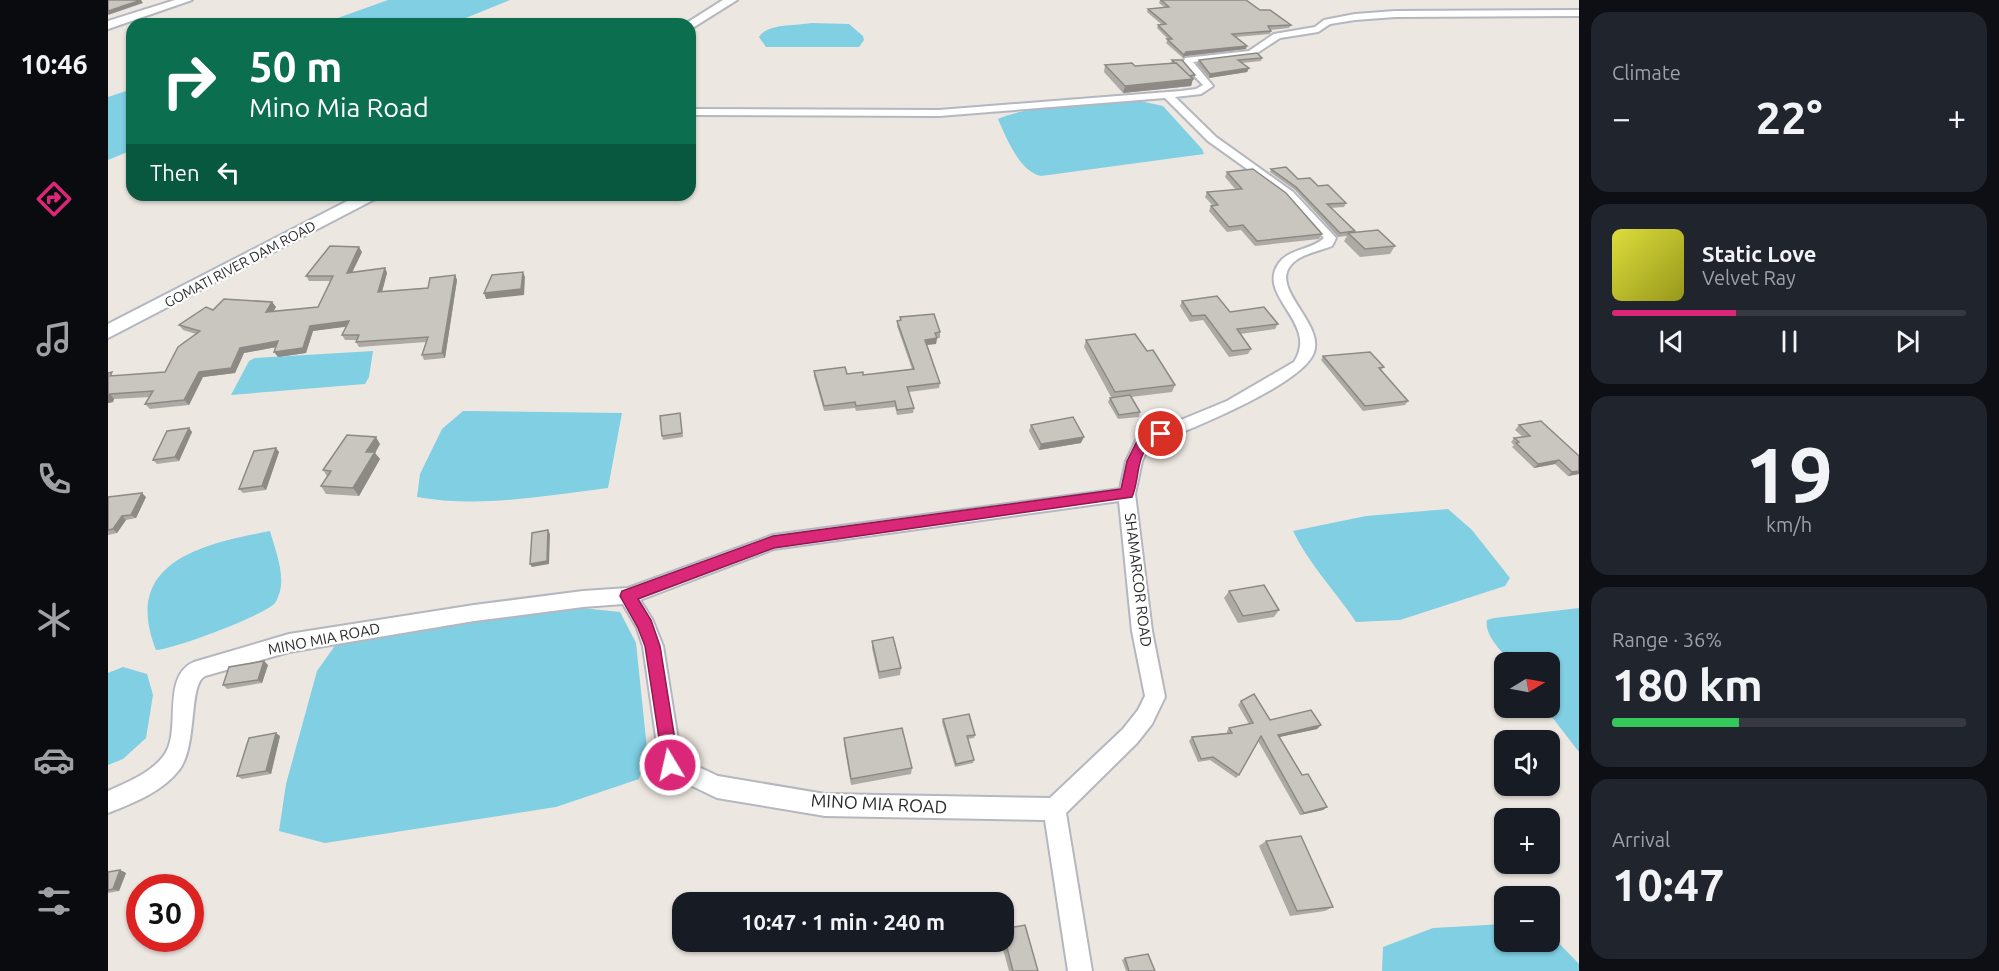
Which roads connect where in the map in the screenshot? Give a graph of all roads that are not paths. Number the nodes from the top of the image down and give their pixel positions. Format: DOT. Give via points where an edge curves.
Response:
graph roads {
  1 [pos="186,0"];
  2 [pos="731,0"];
  3 [pos="1579,14"];
  4 [pos="130,18"];
  5 [pos="126,19"];
  6 [pos="696,21"];
  7 [pos="108,25"];
  8 [pos="1167,95"];
  9 [pos="696,112"];
  10 [pos="359,201"];
  11 [pos="108,332"];
  12 [pos="1127,494"];
  13 [pos="628,596"];
  14 [pos="108,802"];
  15 [pos="1054,809"];
  16 [pos="1080,971"];
  1 -- 4 [label="main road"];
  2 -- 6 [label="main road"];
  3 -- 8 [label="street" via="1395,14 1331,21 1318,29 1277,36 1251,53 1188,60 1208,86 1198,92"];
  5 -- 7 [label="main road"];
  8 -- 9 [label="street" via="951,112"];
  8 -- 12 [label="street, SHAMARCOR ROAD" via="1212,139 1289,194 1330,238 1328,243 1293,257 1278,276 1307,333 1307,358 1232,405 1143,442 1134,461"];
  10 -- 11 [label="main road, GOMATI RIVER DAM ROAD"];
  12 -- 13 [label="street, MINO MIA ROAD" via="773,542"];
  12 -- 15 [label="street, SHAMARCOR ROAD" via="1142,631 1155,697 1130,736"];
  13 -- 14 [label="street, MINO MIA ROAD" via="474,613 289,643 195,670 186,687 177,755 164,772"];
  13 -- 15 [label="street, MINO MIA ROAD" via="652,646 670,765 717,787 825,805"];
  15 -- 16 [label="street"];
}
